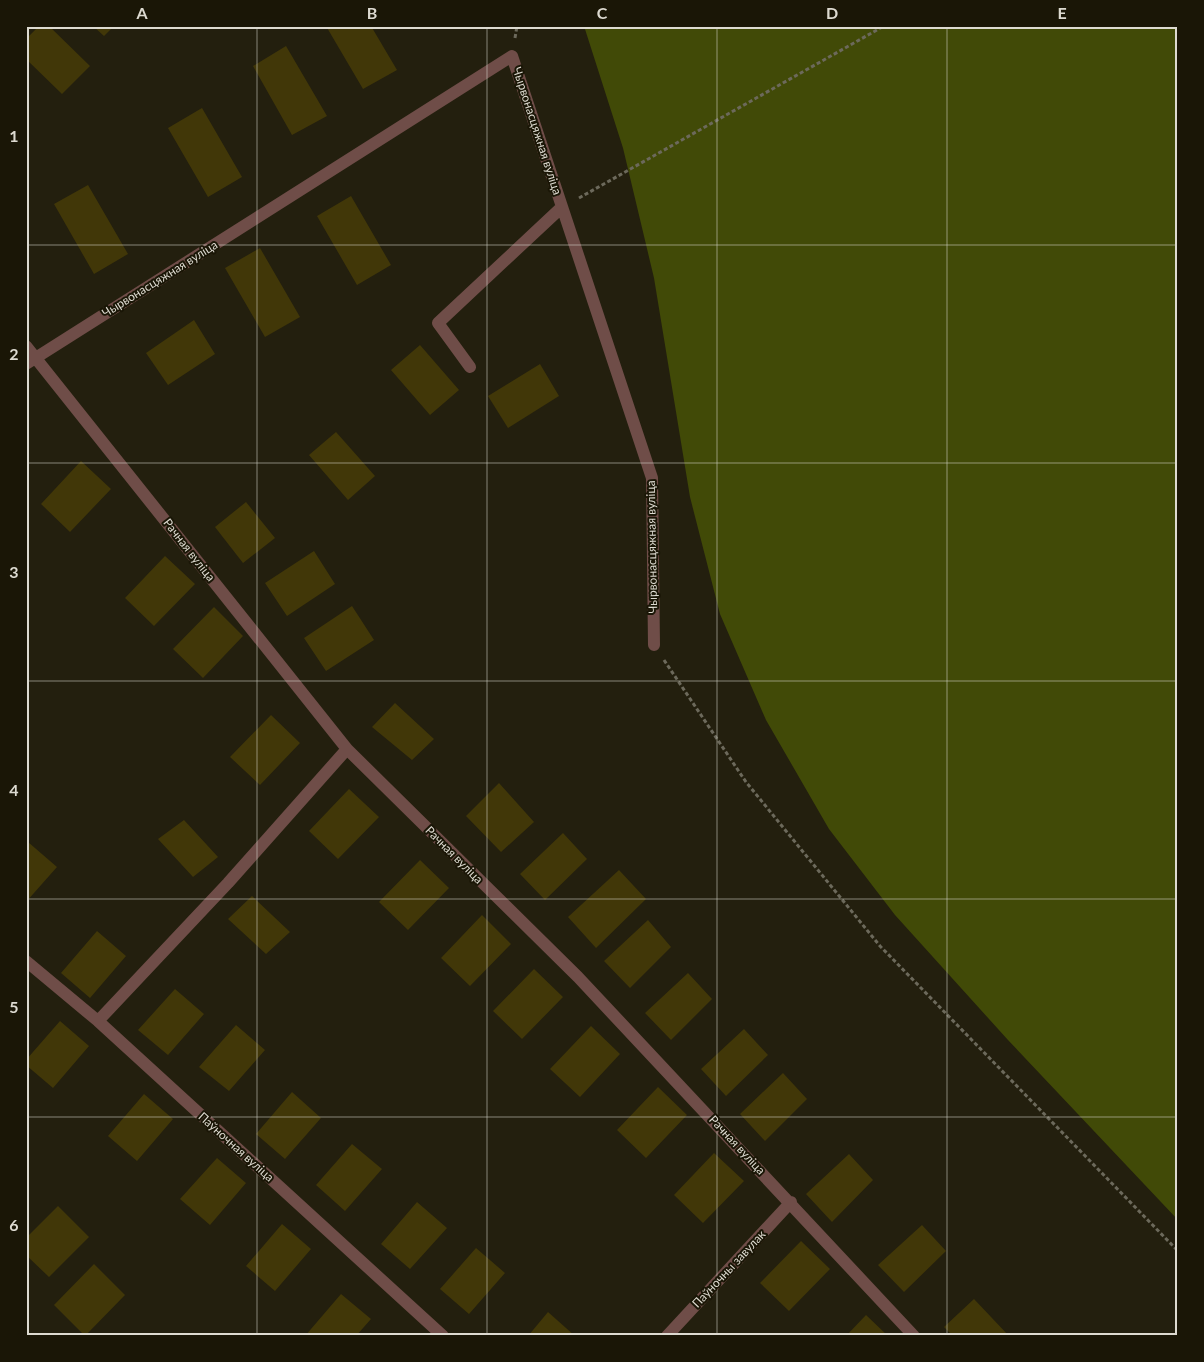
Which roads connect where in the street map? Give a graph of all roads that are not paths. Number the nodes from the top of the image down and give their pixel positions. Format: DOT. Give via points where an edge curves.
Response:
graph roads {
  1 [pos="562,207"];
  2 [pos="26,346"];
  3 [pos="31,361"];
  4 [pos="470,367"];
  5 [pos="654,645"];
  6 [pos="347,749"];
  7 [pos="26,961"];
  8 [pos="98,1021"];
  9 [pos="791,1202"];
  10 [pos="443,1336"];
  11 [pos="667,1336"];
  12 [pos="914,1336"];
  1 -- 3 [label="street, Чырвонасцяжная вуліца" via="512,56"];
  1 -- 4 [label="street" via="438,323"];
  1 -- 5 [label="street, Чырвонасцяжная вуліца" via="652,478"];
  2 -- 3 [label="street, Рачная вуліца"];
  3 -- 6 [label="street, Рачная вуліца"];
  6 -- 8 [label="street" via="228,883"];
  6 -- 9 [label="street, Рачная вуліца" via="578,977"];
  7 -- 8 [label="street, Паўночная вуліца"];
  8 -- 10 [label="street, Паўночная вуліца"];
  9 -- 11 [label="street, Паўночны завулак"];
  9 -- 12 [label="street, Рачная вуліца"];
}
